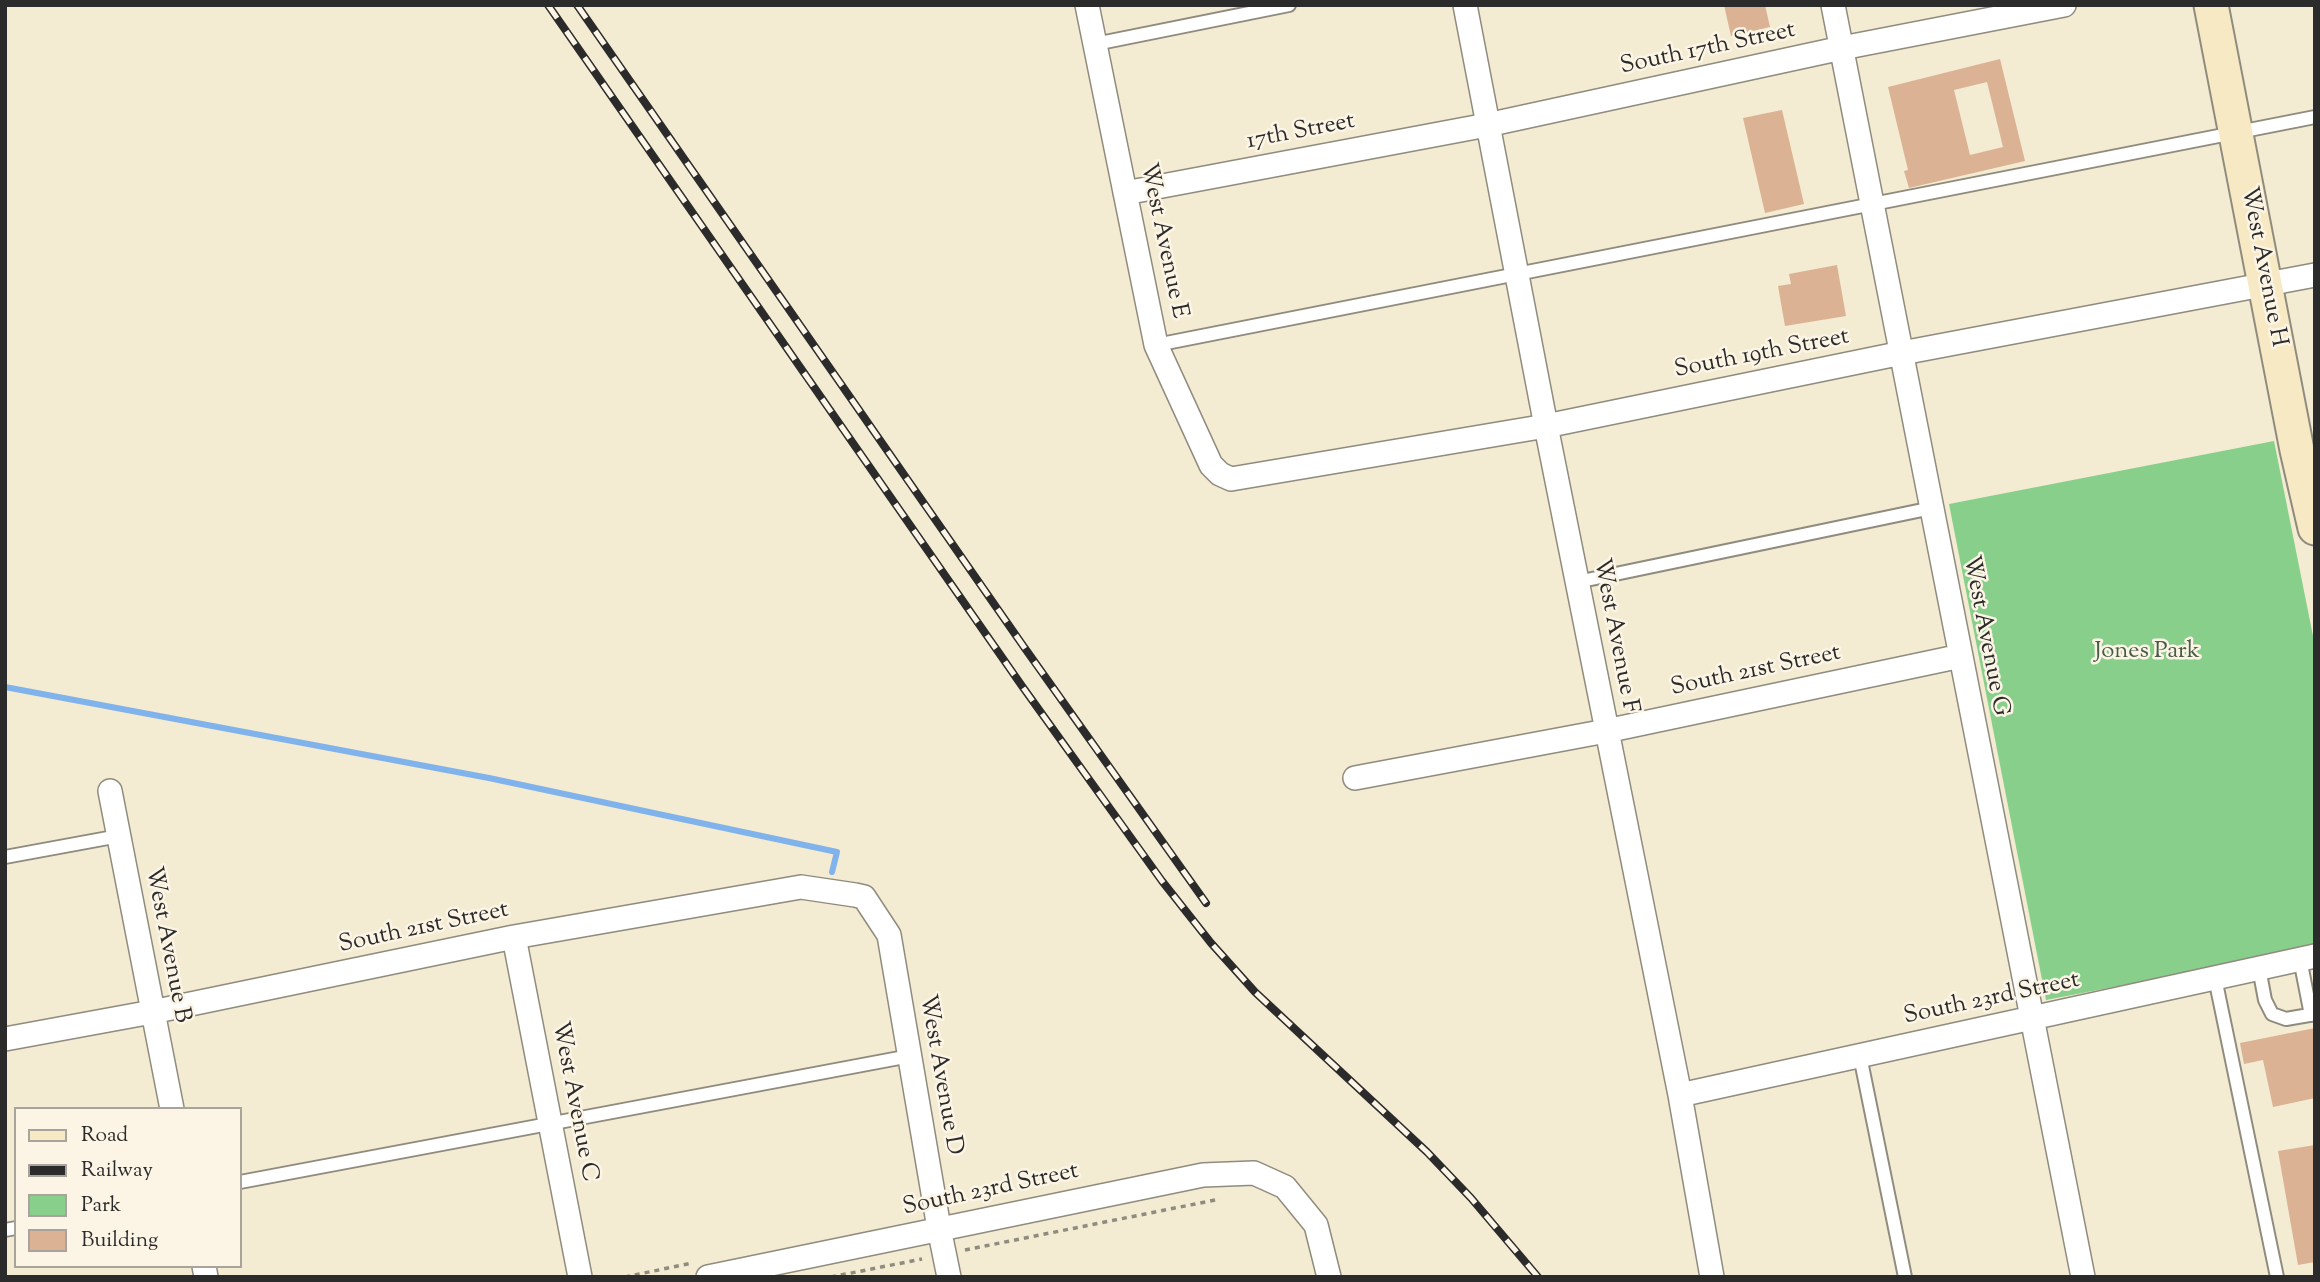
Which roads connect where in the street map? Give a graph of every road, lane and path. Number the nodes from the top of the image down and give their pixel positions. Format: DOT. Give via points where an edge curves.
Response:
graph roads {
  1 [pos="1087,5"];
  2 [pos="1289,5"];
  3 [pos="1465,5"];
  4 [pos="1833,5"];
  5 [pos="2064,5"];
  6 [pos="2211,5"];
  7 [pos="1094,44"];
  8 [pos="1842,48"];
  9 [pos="2315,117"];
  10 [pos="1487,125"];
  11 [pos="2235,132"];
  12 [pos="1125,193"];
  13 [pos="1872,204"];
  14 [pos="1516,274"];
  15 [pos="2315,275"];
  16 [pos="2265,284"];
  17 [pos="1156,345"];
  18 [pos="1902,353"];
  19 [pos="1546,426"];
  20 [pos="1220,474"];
  21 [pos="1932,508"];
  22 [pos="2315,528"];
  23 [pos="1577,582"];
  24 [pos="1961,656"];
  25 [pos="1606,731"];
  26 [pos="1355,778"];
  27 [pos="110,791"];
  28 [pos="119,836"];
  29 [pos="5,857"];
  30 [pos="855,895"];
  31 [pos="514,937"];
  32 [pos="2308,958"];
  33 [pos="2259,968"];
  34 [pos="2215,978"];
  35 [pos="152,1012"];
  36 [pos="2313,1015"];
  37 [pos="2032,1018"];
  38 [pos="5,1040"];
  39 [pos="909,1056"];
  40 [pos="1860,1056"];
  41 [pos="1680,1096"];
  42 [pos="172,1107"];
  43 [pos="550,1123"];
  44 [pos="242,1182"];
  45 [pos="1220,1199"];
  46 [pos="939,1228"];
  47 [pos="963,1251"];
  48 [pos="930,1257"];
  49 [pos="580,1277"];
  50 [pos="708,1277"];
  51 [pos="831,1277"];
  52 [pos="949,1277"];
  53 [pos="1329,1277"];
  54 [pos="1713,1277"];
  55 [pos="1905,1277"];
  56 [pos="2083,1277"];
  57 [pos="2277,1277"];
  1 -- 7 [label="street, West Avenue E"];
  2 -- 7 [label="lane"];
  3 -- 10 [label="street, West Avenue F"];
  4 -- 8 [label="street, West Avenue G"];
  5 -- 8 [label="street, South 17th Street"];
  6 -- 11 [label="main road, West Avenue H"];
  7 -- 12 [label="street, West Avenue E"];
  8 -- 10 [label="street, South 17th Street"];
  8 -- 13 [label="street, West Avenue G"];
  9 -- 11 [label="lane"];
  10 -- 12 [label="street, 17th Street"];
  10 -- 14 [label="street, West Avenue F"];
  11 -- 13 [label="lane"];
  11 -- 16 [label="main road, West Avenue H"];
  12 -- 17 [label="street, West Avenue E"];
  13 -- 14 [label="lane"];
  13 -- 18 [label="street, West Avenue G"];
  14 -- 17 [label="lane"];
  14 -- 19 [label="street, West Avenue F"];
  15 -- 16 [label="street, South 19th Street"];
  16 -- 18 [label="street, South 19th Street"];
  16 -- 22 [label="main road, West Avenue H" via="2300,435"];
  17 -- 20 [label="street, West Avenue E" via="1211,465"];
  18 -- 19 [label="street, South 19th Street"];
  18 -- 21 [label="street, West Avenue G"];
  19 -- 20 [label="street, South 19th Street" via="1231,479"];
  19 -- 23 [label="street, West Avenue F"];
  21 -- 23 [label="lane"];
  21 -- 24 [label="street, West Avenue G"];
  23 -- 25 [label="street, West Avenue F"];
  24 -- 25 [label="street, South 21st Street"];
  24 -- 37 [label="street, West Avenue G"];
  25 -- 26 [label="street, South 21st Street"];
  25 -- 41 [label="street, West Avenue F"];
  27 -- 28 [label="street, West Avenue B"];
  28 -- 29 [label="lane"];
  28 -- 35 [label="street, West Avenue B"];
  30 -- 31 [label="street, South 21st Street" via="801,887"];
  30 -- 39 [label="street, West Avenue D" via="864,897 889,935"];
  31 -- 35 [label="street, South 21st Street"];
  31 -- 43 [label="street, West Avenue C"];
  32 -- 33 [label="street, South 23rd Street"];
  32 -- 36 [label="lane"];
  33 -- 34 [label="street, South 23rd Street"];
  33 -- 36 [label="lane" via="2272,1014 2286,1019"];
  34 -- 37 [label="street, South 23rd Street"];
  34 -- 57 [label="lane"];
  35 -- 38 [label="street, South 21st Street"];
  35 -- 42 [label="street, West Avenue B"];
  37 -- 40 [label="street, South 23rd Street"];
  37 -- 56 [label="street, West Avenue G"];
  39 -- 43 [label="lane"];
  39 -- 46 [label="street, West Avenue D"];
  40 -- 41 [label="street, South 23rd Street"];
  40 -- 55 [label="lane"];
  41 -- 54 [label="street, West Avenue F"];
  43 -- 44 [label="lane"];
  43 -- 49 [label="street, West Avenue C"];
  45 -- 47 [label="path"];
  46 -- 50 [label="street, South 23rd Street"];
  46 -- 52 [label="street, West Avenue D"];
  46 -- 53 [label="street, South 23rd Street" via="1203,1175 1254,1173 1285,1187 1316,1225"];
  48 -- 51 [label="path"];
}
